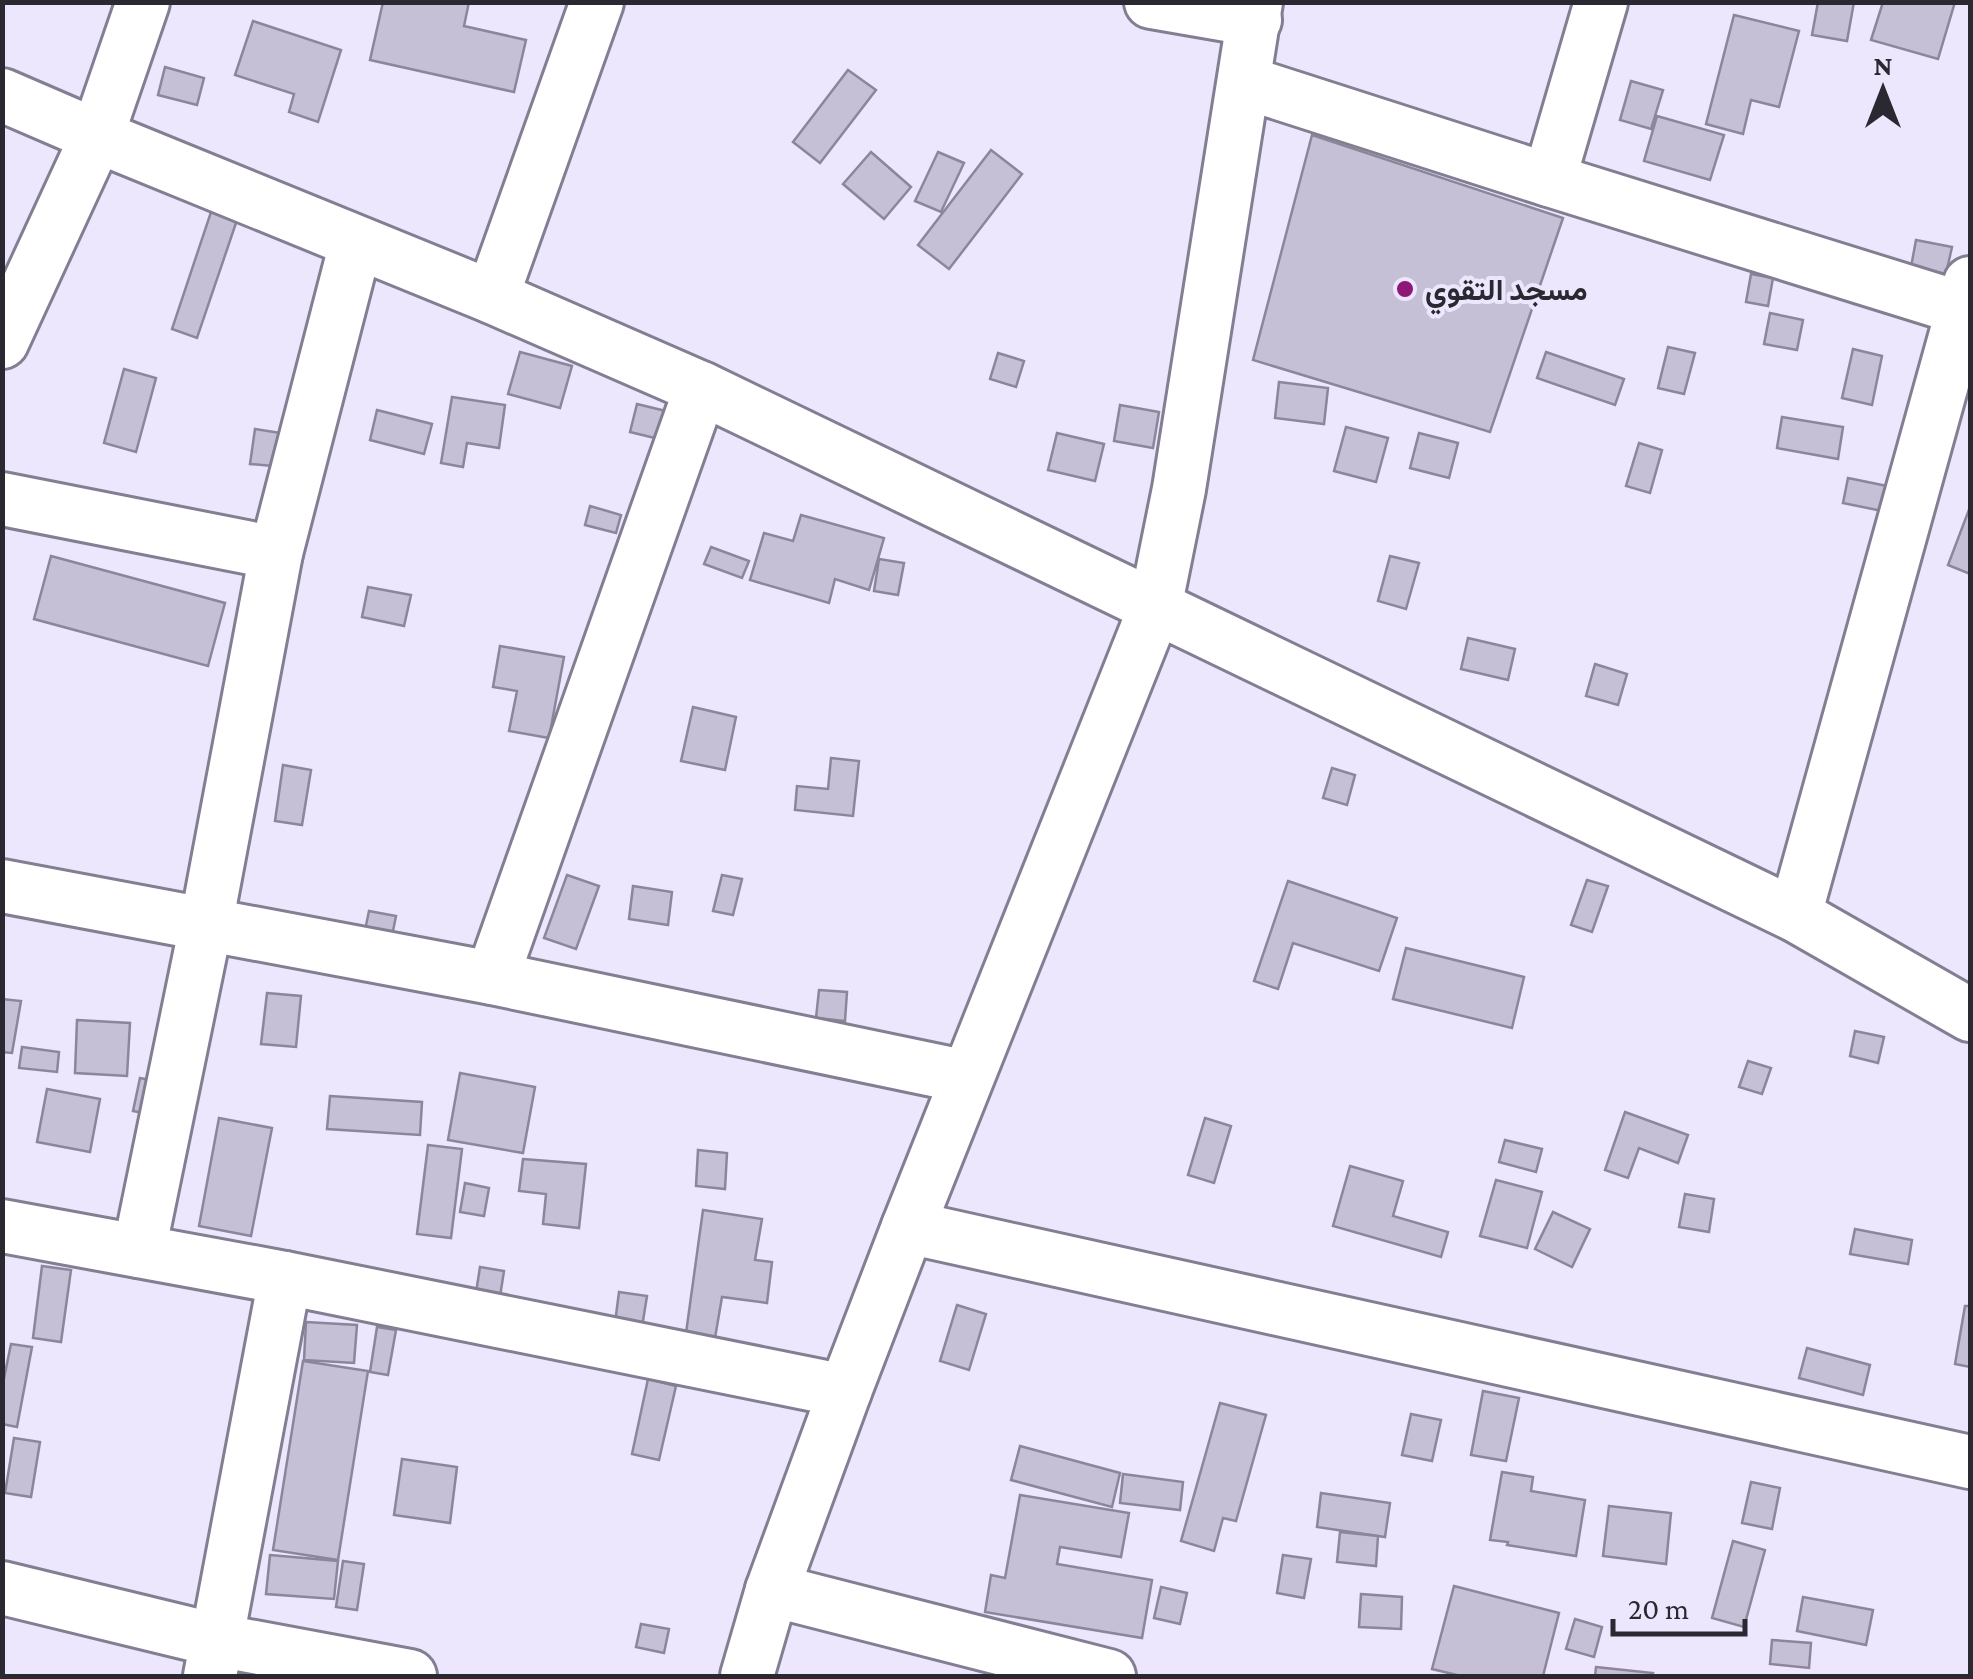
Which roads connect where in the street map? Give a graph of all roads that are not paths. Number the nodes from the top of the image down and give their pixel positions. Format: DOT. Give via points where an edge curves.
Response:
graph roads {
  1 [pos="143,2"];
  2 [pos="597,2"];
  3 [pos="1151,2"];
  4 [pos="1602,2"];
  5 [pos="1256,11"];
  6 [pos="1244,82"];
  7 [pos="2,95"];
  8 [pos="96,136"];
  9 [pos="1548,180"];
  10 [pos="356,243"];
  11 [pos="492,297"];
  12 [pos="1968,301"];
  13 [pos="2,342"];
  14 [pos="700,388"];
  15 [pos="2,499"];
  16 [pos="276,553"];
  17 [pos="1155,608"];
  18 [pos="2,886"];
  19 [pos="1794,915"];
  20 [pos="206,924"];
  21 [pos="492,978"];
  22 [pos="1970,1015"];
  23 [pos="967,1077"];
  24 [pos="2,1226"];
  25 [pos="908,1226"];
  26 [pos="139,1252"];
  27 [pos="285,1278"];
  28 [pos="844,1391"];
  29 [pos="1970,1462"];
  30 [pos="2,1588"];
  31 [pos="772,1590"];
  32 [pos="213,1658"];
  33 [pos="410,1676"];
  34 [pos="747,1676"];
  35 [pos="1109,1676"];
  1 -- 8 [label="street"];
  2 -- 11 [label="street"];
  3 -- 5 [label="street"];
  4 -- 9 [label="street"];
  5 -- 6 [label="street"];
  6 -- 9 [label="street"];
  6 -- 17 [label="street"];
  7 -- 8 [label="street"];
  8 -- 10 [label="street"];
  8 -- 13 [label="street"];
  9 -- 12 [label="street"];
  10 -- 11 [label="street"];
  10 -- 16 [label="street"];
  11 -- 14 [label="street"];
  12 -- 19 [label="street"];
  14 -- 17 [label="street"];
  14 -- 21 [label="street"];
  15 -- 16 [label="street"];
  16 -- 20 [label="street"];
  17 -- 19 [label="street"];
  17 -- 23 [label="street"];
  18 -- 20 [label="street"];
  19 -- 22 [label="street"];
  20 -- 21 [label="street"];
  20 -- 26 [label="street"];
  21 -- 23 [label="street"];
  23 -- 25 [label="street"];
  24 -- 26 [label="street"];
  25 -- 28 [label="street"];
  25 -- 29 [label="street"];
  26 -- 27 [label="street"];
  27 -- 28 [label="street"];
  27 -- 32 [label="street"];
  28 -- 31 [label="street"];
  30 -- 32 [label="street"];
  31 -- 34 [label="street"];
  31 -- 35 [label="street"];
  32 -- 33 [label="street"];
}
